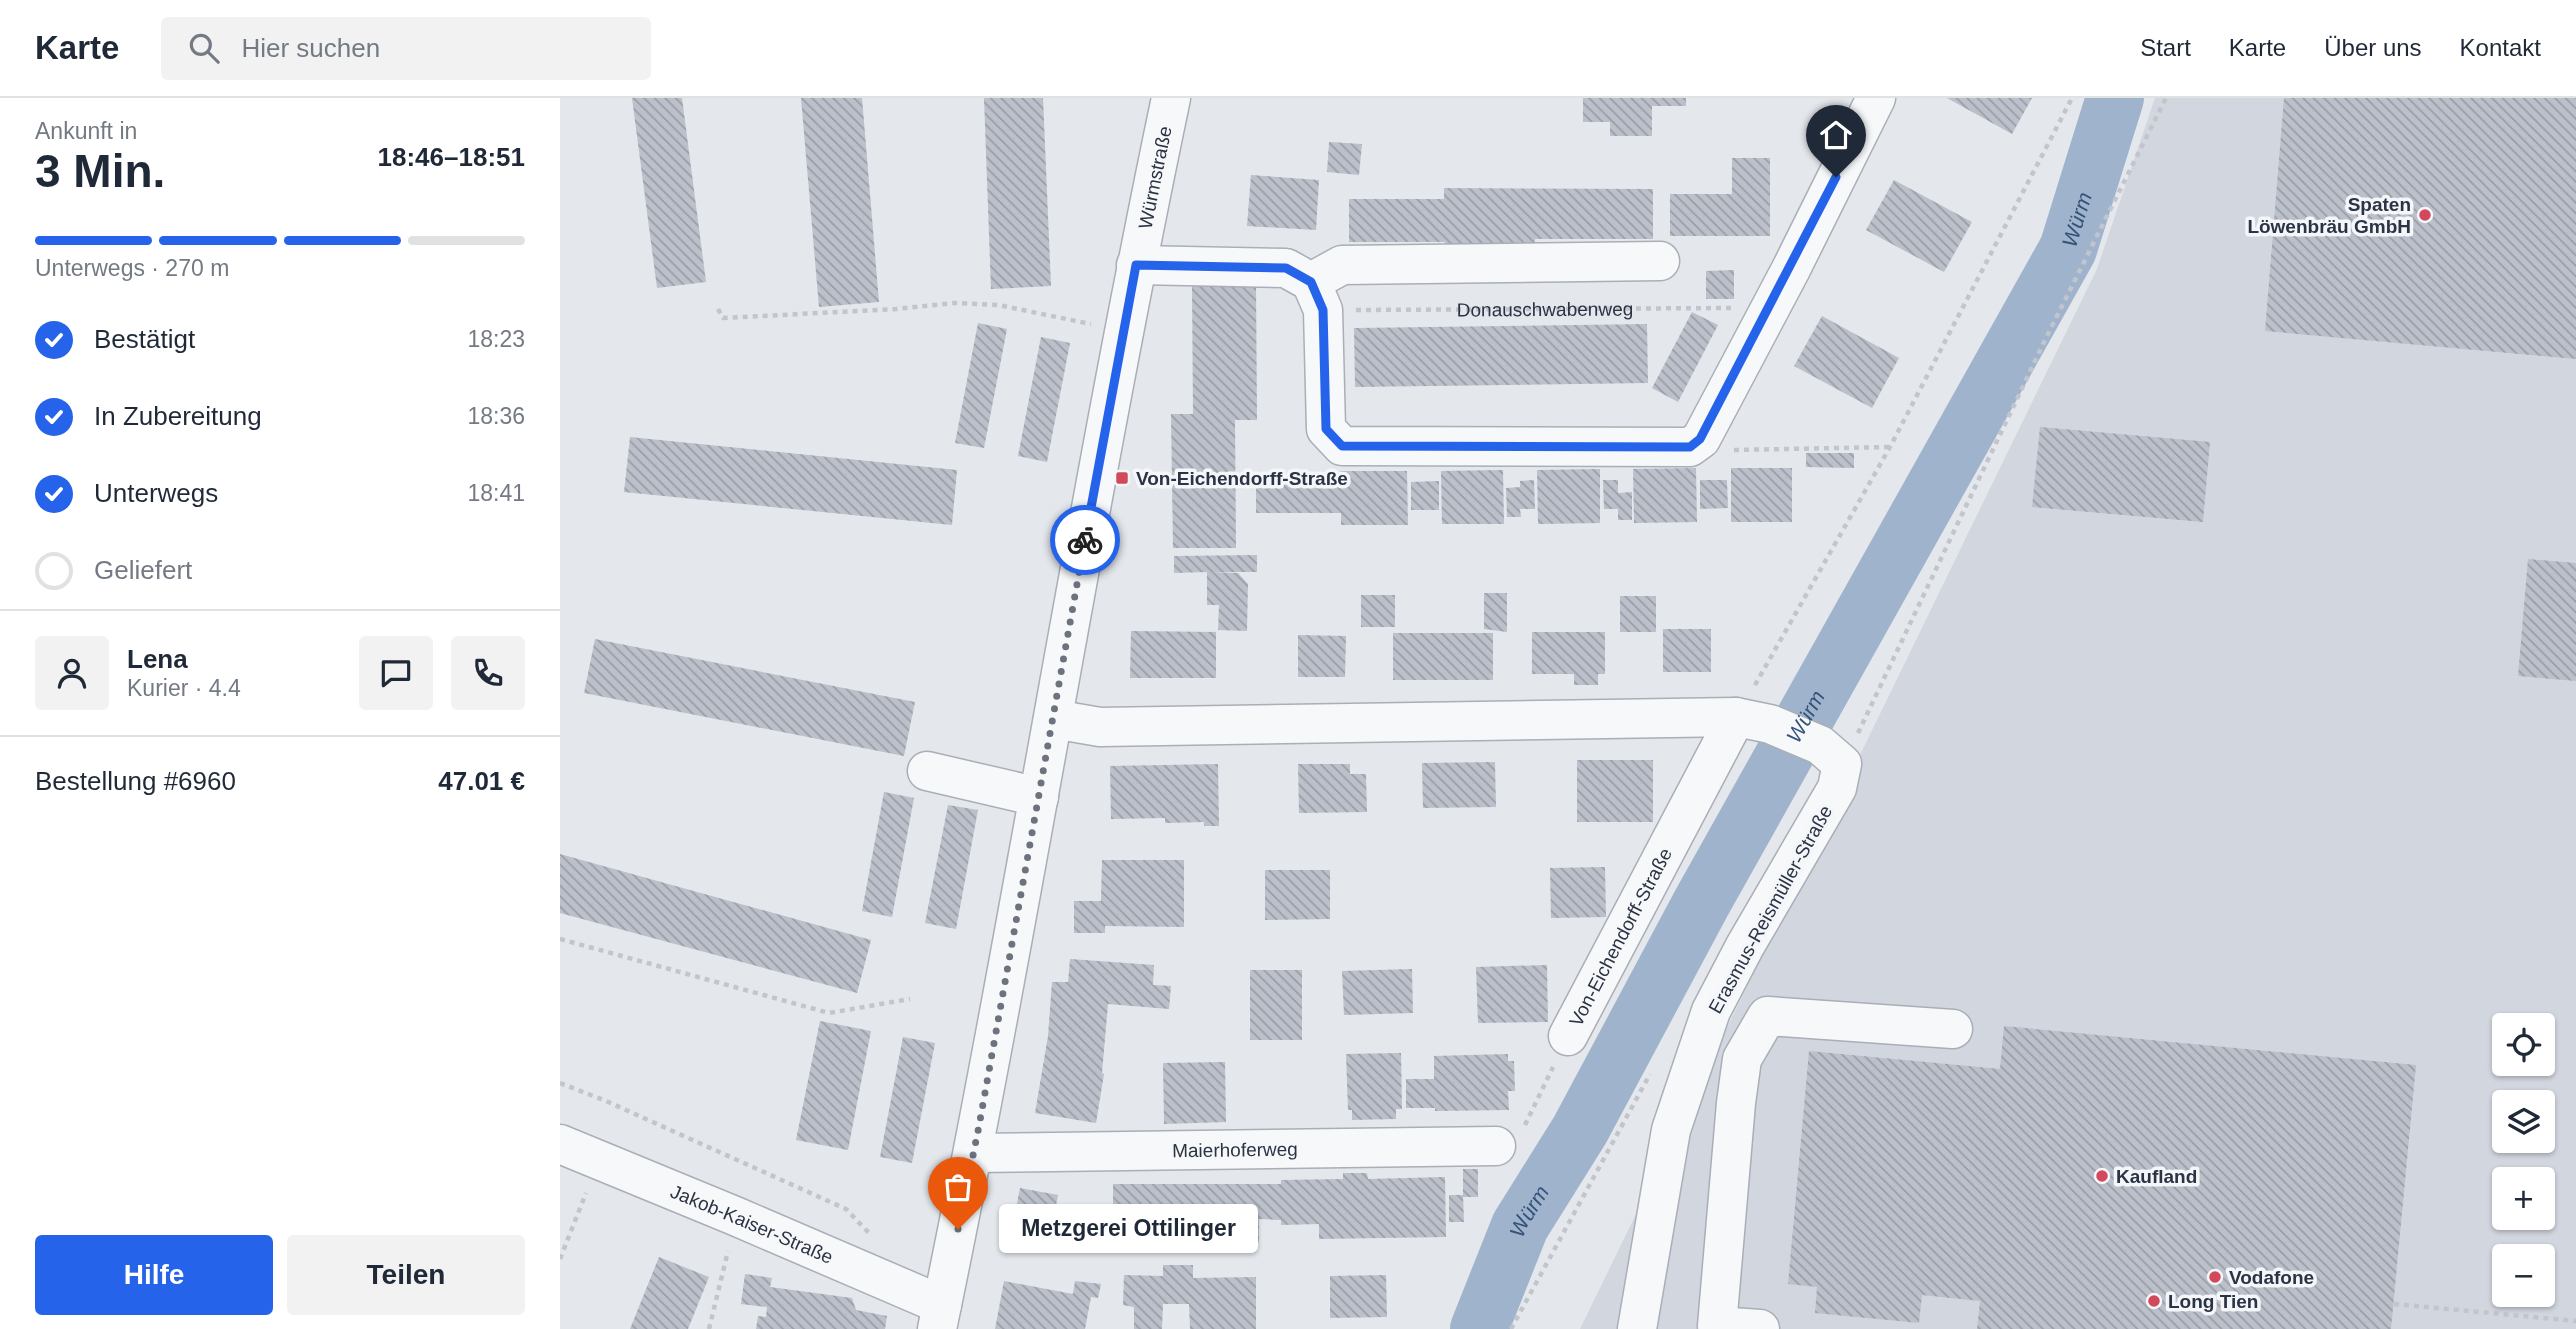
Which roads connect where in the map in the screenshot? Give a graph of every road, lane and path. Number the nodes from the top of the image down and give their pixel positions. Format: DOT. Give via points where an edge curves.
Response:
graph roads {
  1 [pos="1171,98"];
  2 [pos="1876,98"];
  3 [pos="2072,98"];
  4 [pos="1660,261"];
  5 [pos="1136,265"];
  6 [pos="1317,296"];
  7 [pos="718,309"];
  8 [pos="1761,323"];
  9 [pos="1100,326"];
  10 [pos="1700,439"];
  11 [pos="1889,447"];
  12 [pos="1053,719"];
  13 [pos="1753,721"];
  14 [pos="927,771"];
  15 [pos="1039,797"];
  16 [pos="560,939"];
  17 [pos="910,999"];
  18 [pos="1953,1029"];
  19 [pos="1569,1036"];
  20 [pos="560,1083"];
  21 [pos="560,1144"];
  22 [pos="1496,1146"];
  23 [pos="974,1153"];
  24 [pos="600,1160"];
  25 [pos="735,1216"];
  26 [pos="872,1237"];
  27 [pos="560,1259"];
  28 [pos="2394,1304"];
  29 [pos="940,1317"];
  30 [pos="2576,1321"];
  31 [pos="709,1329"];
  32 [pos="1637,1329"];
  33 [pos="1760,1329"];
  1 -- 5 [label="street, Würmstraße"];
  2 -- 8 [label="street"];
  3 -- 11 [label="path"];
  4 -- 6 [label="street" via="1342,265"];
  5 -- 6 [label="street" via="1286,268"];
  5 -- 12 [label="street, Würmstraße"];
  6 -- 8 [label="path, Donauschwabenweg" via="1729,306"];
  6 -- 10 [label="street" via="1326,429 1342,446 1690,447"];
  7 -- 9 [label="path" via="723,318 955,303 998,305"];
  8 -- 10 [label="street"];
  10 -- 11 [label="path" via="1724,450"];
  11 -- 13 [label="path"];
  12 -- 13 [label="street" via="1100,727"];
  12 -- 15 [label="street, Würmstraße"];
  13 -- 19 [label="street, Von-Eichendorff-Straße"];
  13 -- 32 [label="street, Erasmus-Reismüller-Straße" via="1820,745 1842,764 1837,788 1711,1011 1671,1129"];
  14 -- 15 [label="street"];
  15 -- 23 [label="street, Würmstraße"];
  16 -- 17 [label="path" via="829,1013"];
  18 -- 33 [label="street" via="1768,1016 1742,1059 1717,1326"];
  19 -- 22 [label="path, Von-Eichendorff-Straße" via="1516,1142"];
  20 -- 26 [label="path" via="846,1209"];
  21 -- 24 [label="street, Jakob-Kaiser-Straße"];
  22 -- 23 [label="street, Maierhoferweg"];
  23 -- 29 [label="street, Würmstraße"];
  24 -- 25 [label="street, Jakob-Kaiser-Straße"];
  24 -- 27 [label="path"];
  25 -- 29 [label="street, Jakob-Kaiser-Straße"];
  25 -- 31 [label="path"];
  28 -- 30 [label="path"];
}
